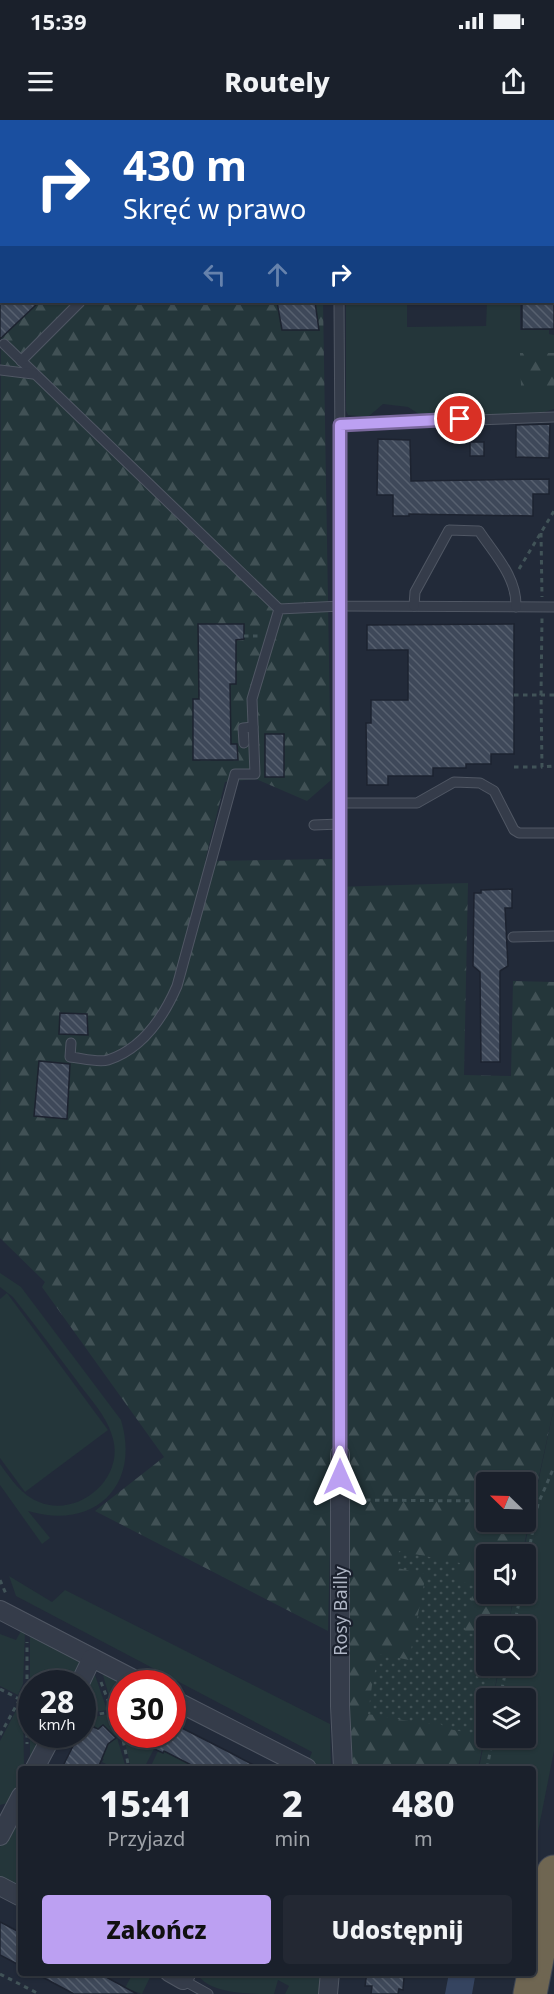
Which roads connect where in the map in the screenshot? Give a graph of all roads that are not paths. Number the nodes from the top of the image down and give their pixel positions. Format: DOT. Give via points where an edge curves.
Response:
graph roads {
  1 [pos="79,303"];
  2 [pos="339,303"];
  3 [pos="4,344"];
  4 [pos="21,361"];
  5 [pos="0,370"];
  6 [pos="33,374"];
  7 [pos="554,417"];
  8 [pos="340,425"];
  9 [pos="341,606"];
  10 [pos="414,606"];
  11 [pos="516,607"];
  12 [pos="554,607"];
  13 [pos="279,609"];
  14 [pos="253,728"];
  15 [pos="243,743"];
  16 [pos="340,803"];
  17 [pos="340,824"];
  18 [pos="314,825"];
  19 [pos="554,833"];
  20 [pos="554,936"];
  21 [pos="513,938"];
  22 [pos="71,1042"];
  23 [pos="340,1454"];
  24 [pos="0,1610"];
  25 [pos="92,1658"];
  26 [pos="86,1670"];
  27 [pos="116,1670"];
  28 [pos="186,1706"];
  29 [pos="42,1748"];
  30 [pos="31,1762"];
  31 [pos="303,1766"];
  32 [pos="343,1766"];
  33 [pos="18,1802"];
  34 [pos="0,1836"];
  35 [pos="554,1872"];
  36 [pos="0,1886"];
  37 [pos="18,1895"];
  38 [pos="536,1964"];
  39 [pos="181,1976"];
  40 [pos="330,1976"];
  41 [pos="534,1976"];
  42 [pos="208,1994"];
  43 [pos="328,1994"];
  44 [pos="530,1994"];
  1 -- 4 [label="lane"];
  2 -- 8 [label="lane"];
  3 -- 4 [label="lane"];
  4 -- 6 [label="lane"];
  5 -- 6 [label="lane"];
  6 -- 13 [label="lane"];
  7 -- 8 [label="lane"];
  8 -- 9 [label="lane"];
  9 -- 10 [label="lane"];
  9 -- 13 [label="lane"];
  9 -- 16 [label="lane"];
  10 -- 11 [label="lane"];
  10 -- 11 [label="lane" via="415,592 448,530 479,531 512,580"];
  11 -- 12 [label="lane"];
  13 -- 14 [label="lane" via="252,699"];
  14 -- 15 [label="lane" via="243,728"];
  14 -- 22 [label="lane" via="255,774 235,774 177,986 166,1010 151,1030 106,1060 70,1058"];
  16 -- 17 [label="lane"];
  16 -- 19 [label="lane" via="417,803 454,782 480,783 494,791 514,830"];
  17 -- 18 [label="lane"];
  17 -- 23 [label="lane"];
  20 -- 21 [label="lane"];
  23 -- 32 [label="street, Rosy Bailly"];
  24 -- 25 [label="street"];
  25 -- 26 [label="street"];
  25 -- 27 [label="street"];
  28 -- 31 [label="street"];
  29 -- 30 [label="street"];
  33 -- 34 [label="street"];
  35 -- 38 [label="highway"];
  36 -- 37 [label="street"];
  39 -- 42 [label="lane"];
  40 -- 43 [label="street"];
  41 -- 44 [label="highway"];
}
